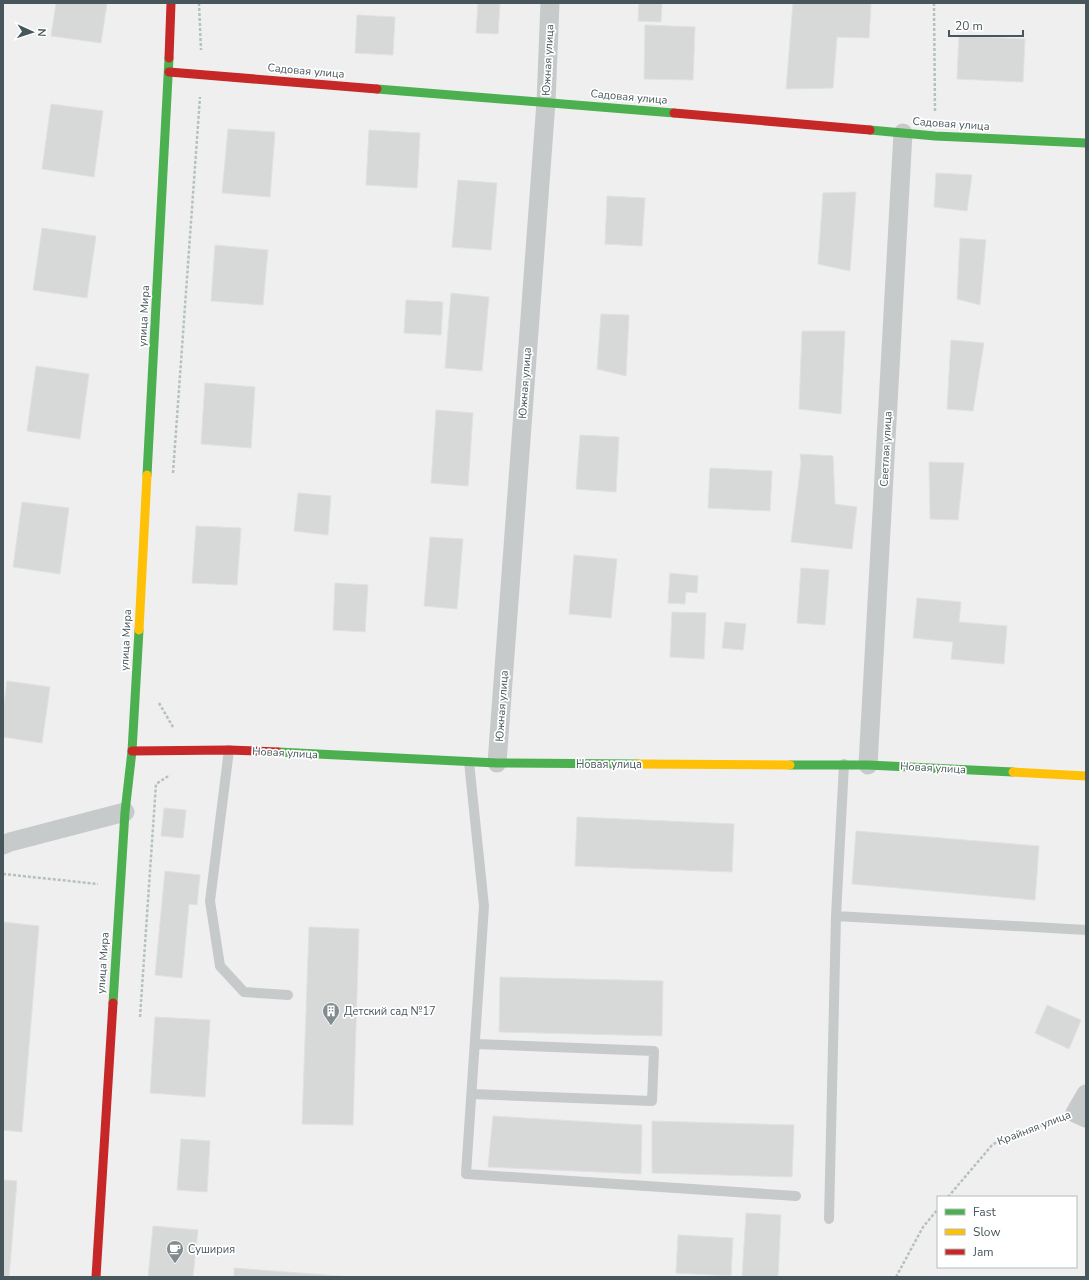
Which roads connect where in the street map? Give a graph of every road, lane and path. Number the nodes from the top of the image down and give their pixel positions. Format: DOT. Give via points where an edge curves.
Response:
graph roads {
  1 [pos="171,3"];
  2 [pos="199,3"];
  3 [pos="550,3"];
  4 [pos="934,3"];
  5 [pos="169,72"];
  6 [pos="201,75"];
  7 [pos="546,102"];
  8 [pos="903,133"];
  9 [pos="935,136"];
  10 [pos="1086,143"];
  11 [pos="173,476"];
  12 [pos="157,700"];
  13 [pos="178,750"];
  14 [pos="229,750"];
  15 [pos="132,751"];
  16 [pos="469,762"];
  17 [pos="497,763"];
  18 [pos="844,764"];
  19 [pos="868,764"];
  20 [pos="1086,776"];
  21 [pos="125,812"];
  22 [pos="3,846"];
  23 [pos="3,874"];
  24 [pos="120,886"];
  25 [pos="836,916"];
  26 [pos="1086,930"];
  27 [pos="288,995"];
  28 [pos="140,1017"];
  29 [pos="475,1044"];
  30 [pos="472,1094"];
  31 [pos="1086,1094"];
  32 [pos="1080,1116"];
  33 [pos="796,1196"];
  34 [pos="949,1196"];
  35 [pos="937,1210"];
  36 [pos="829,1219"];
  37 [pos="96,1277"];
  38 [pos="896,1277"];
  1 -- 5 [label="street, улица Мира"];
  2 -- 6 [label="path"];
  3 -- 7 [label="street, Южная улица"];
  4 -- 9 [label="path"];
  5 -- 6 [label="street, Садовая улица"];
  5 -- 15 [label="street, улица Мира"];
  6 -- 7 [label="street, Садовая улица"];
  6 -- 11 [label="path"];
  7 -- 8 [label="street, Садовая улица"];
  7 -- 17 [label="street, Южная улица"];
  8 -- 9 [label="street, Садовая улица"];
  8 -- 19 [label="street, Светлая улица"];
  9 -- 10 [label="street, Садовая улица"];
  12 -- 13 [label="path" via="173,727"];
  13 -- 14 [label="street, Новая улица"];
  13 -- 15 [label="street, Новая улица"];
  13 -- 28 [label="path" via="177,771 156,784"];
  14 -- 16 [label="street, Новая улица"];
  14 -- 27 [label="lane" via="210,900 220,966 244,992"];
  15 -- 21 [label="street, улица Мира"];
  16 -- 17 [label="street, Новая улица"];
  16 -- 29 [label="lane" via="484,906"];
  17 -- 18 [label="street, Новая улица"];
  18 -- 19 [label="street, Новая улица"];
  18 -- 25 [label="lane"];
  19 -- 20 [label="street, Новая улица"];
  21 -- 22 [label="street"];
  21 -- 24 [label="street, улица Мира"];
  23 -- 24 [label="path"];
  24 -- 37 [label="street, улица Мира"];
  25 -- 26 [label="lane"];
  25 -- 36 [label="lane"];
  29 -- 30 [label="lane"];
  29 -- 30 [label="lane" via="654,1051 652,1101"];
  30 -- 33 [label="lane" via="466,1174"];
  31 -- 32 [label="street, Крайняя улица"];
  32 -- 34 [label="path, Крайняя улица" via="993,1144"];
  35 -- 38 [label="path" via="923,1227"];
}
